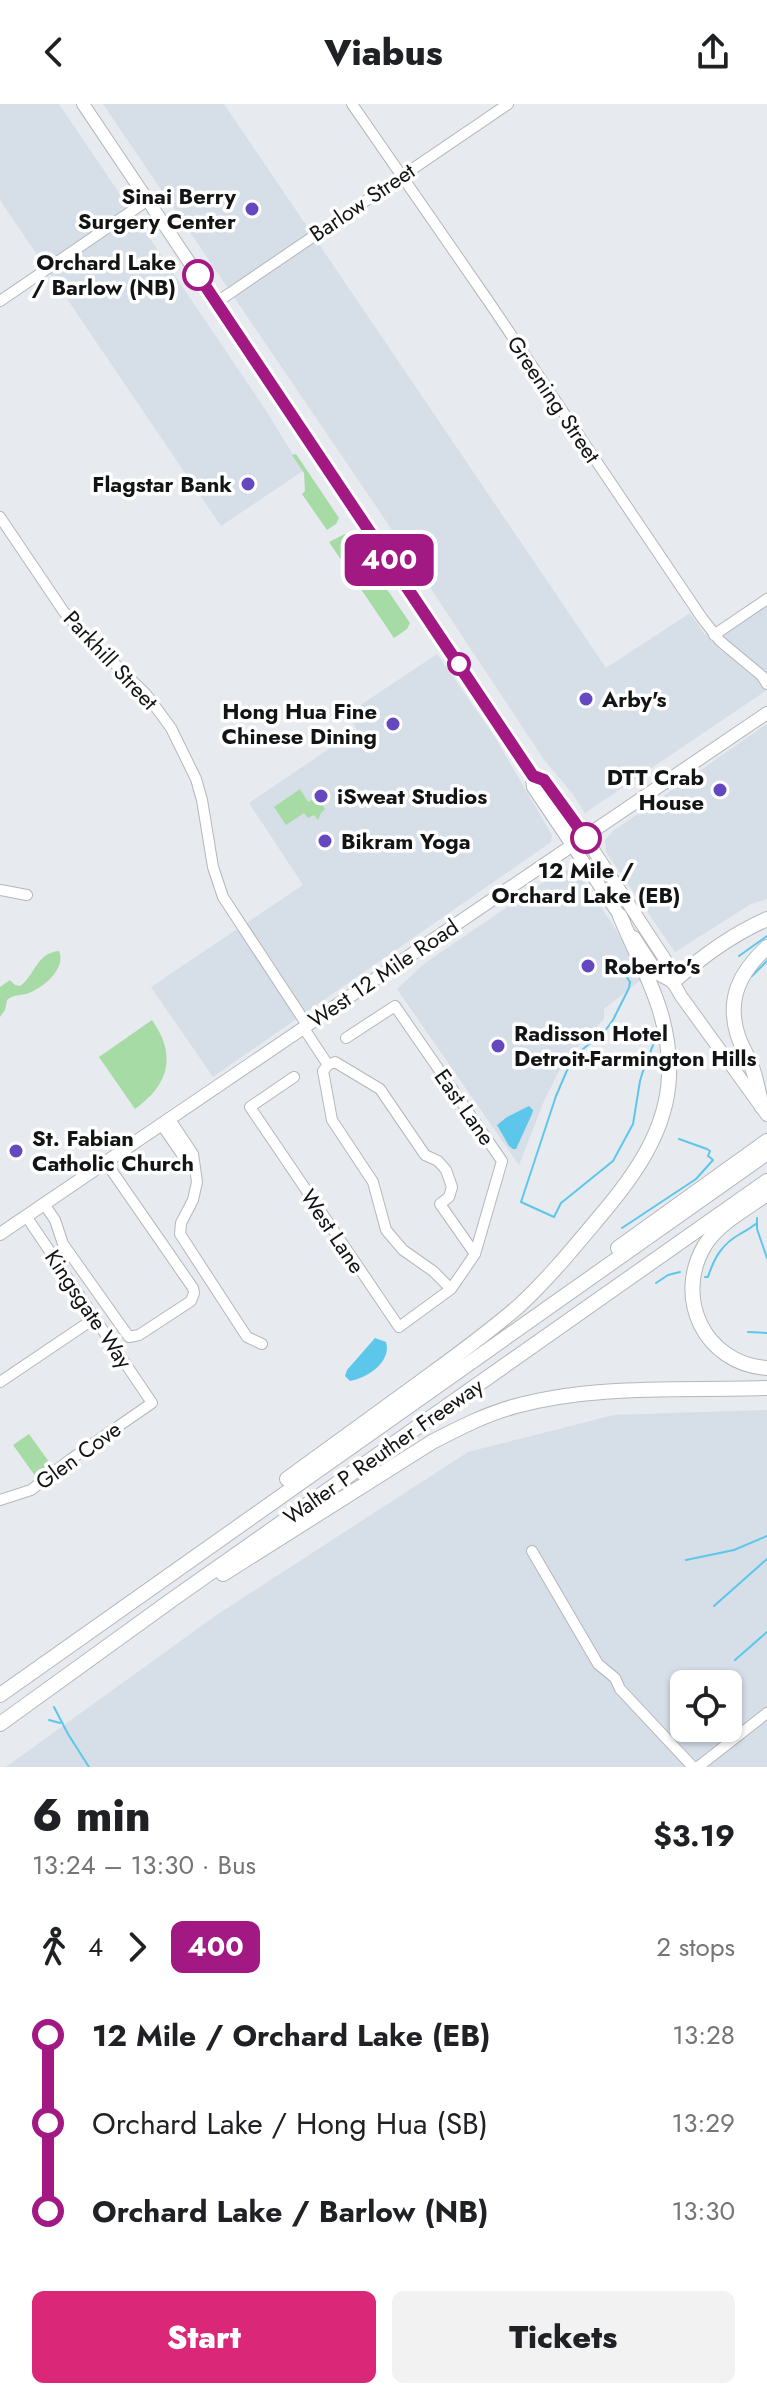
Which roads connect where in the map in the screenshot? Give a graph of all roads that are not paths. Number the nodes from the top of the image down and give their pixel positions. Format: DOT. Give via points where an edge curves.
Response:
graph roads {
  1 [pos="83,104"];
  2 [pos="352,104"];
  3 [pos="508,104"];
  4 [pos="400,176"];
  5 [pos="148,200"];
  6 [pos="0,301"];
  7 [pos="217,302"];
  8 [pos="0,517"];
  9 [pos="767,599"];
  10 [pos="714,635"];
  11 [pos="767,684"];
  12 [pos="767,713"];
  13 [pos="533,776"];
  14 [pos="586,838"];
  15 [pos="573,846"];
  16 [pos="0,890"];
  17 [pos="27,895"];
  18 [pos="620,916"];
  19 [pos="767,919"];
  20 [pos="767,947"];
  21 [pos="673,982"];
  22 [pos="305,1026"];
  23 [pos="346,1038"];
  24 [pos="328,1065"];
  25 [pos="294,1077"];
  26 [pos="764,1111"];
  27 [pos="165,1121"];
  28 [pos="767,1141"];
  29 [pos="767,1153"];
  30 [pos="105,1161"];
  31 [pos="767,1181"];
  32 [pos="767,1194"];
  33 [pos="44,1204"];
  34 [pos="26,1216"];
  35 [pos="0,1234"];
  36 [pos="475,1254"];
  37 [pos="464,1271"];
  38 [pos="451,1289"];
  39 [pos="550,1306"];
  40 [pos="95,1318"];
  41 [pos="262,1344"];
  42 [pos="767,1368"];
  43 [pos="0,1382"];
  44 [pos="767,1388"];
  45 [pos="152,1403"];
  46 [pos="0,1500"];
  47 [pos="532,1551"];
  48 [pos="151,1586"];
  49 [pos="173,1599"];
  50 [pos="0,1695"];
  51 [pos="767,1713"];
  52 [pos="0,1724"];
  53 [pos="695,1767"];
  1 -- 5 [label="main road"];
  2 -- 4 [label="street, Greening Street"];
  3 -- 4 [label="street, Barlow Street"];
  4 -- 7 [label="street, Barlow Street"];
  4 -- 10 [label="street, Greening Street"];
  5 -- 6 [label="street"];
  5 -- 7 [label="main road"];
  7 -- 13 [label="main road"];
  8 -- 22 [label="street, Parkhill Street" via="64,612 146,694 171,728 196,779 223,897"];
  9 -- 10 [label="street"];
  10 -- 11 [label="street, Greening Street"];
  12 -- 14 [label="main road, West 12 Mile Road"];
  13 -- 14 [label="main road" via="544,780"];
  13 -- 15 [label="main road" via="533,787"];
  14 -- 15 [label="main road, West 12 Mile Road"];
  14 -- 21 [label="main road" via="670,967"];
  15 -- 18 [label="main road"];
  15 -- 22 [label="main road, West 12 Mile Road"];
  16 -- 17 [label="street"];
  18 -- 21 [label="main road" via="658,974"];
  18 -- 48 [label="highway" via="654,988 668,1046 664,1108 637,1168 565,1259 498,1324"];
  19 -- 21 [label="highway"];
  20 -- 26 [label="highway" via="739,981 734,1001 737,1034"];
  21 -- 26 [label="main road"];
  22 -- 24 [label="street, Parkhill Street"];
  22 -- 27 [label="main road, West 12 Mile Road"];
  23 -- 36 [label="street, East Lane" via="395,1006 502,1161"];
  24 -- 36 [label="street" via="335,1062 380,1089 425,1155 446,1170 452,1187 440,1204"];
  24 -- 38 [label="street" via="323,1071 332,1120 373,1182 386,1230"];
  25 -- 38 [label="street, West Lane" via="250,1107 399,1327"];
  27 -- 30 [label="main road, West 12 Mile Road"];
  27 -- 41 [label="street" via="193,1154 196,1190 180,1234 247,1337"];
  28 -- 39 [label="highway" via="633,1235"];
  29 -- 39 [label="highway, Walter P Reuther Freeway"];
  30 -- 33 [label="main road, West 12 Mile Road"];
  30 -- 33 [label="street" via="193,1288 191,1301 129,1337 63,1244"];
  31 -- 49 [label="highway, Walter P Reuther Freeway"];
  32 -- 42 [label="highway" via="711,1238 695,1267 692,1303 712,1344 733,1359"];
  33 -- 34 [label="main road, West 12 Mile Road"];
  34 -- 35 [label="main road, West 12 Mile Road"];
  34 -- 40 [label="street, Kingsgate Way"];
  36 -- 37 [label="street, East Lane"];
  37 -- 38 [label="street, West Lane"];
  39 -- 48 [label="highway, Walter P Reuther Freeway"];
  40 -- 43 [label="street"];
  40 -- 45 [label="street, Kingsgate Way"];
  44 -- 49 [label="highway" via="575,1394 500,1411 432,1442 233,1569"];
  45 -- 46 [label="street, Glen Cove" via="31,1490"];
  47 -- 53 [label="street" via="598,1664"];
  48 -- 50 [label="highway, Walter P Reuther Freeway"];
  49 -- 52 [label="highway, Walter P Reuther Freeway"];
  51 -- 53 [label="street"];
}
